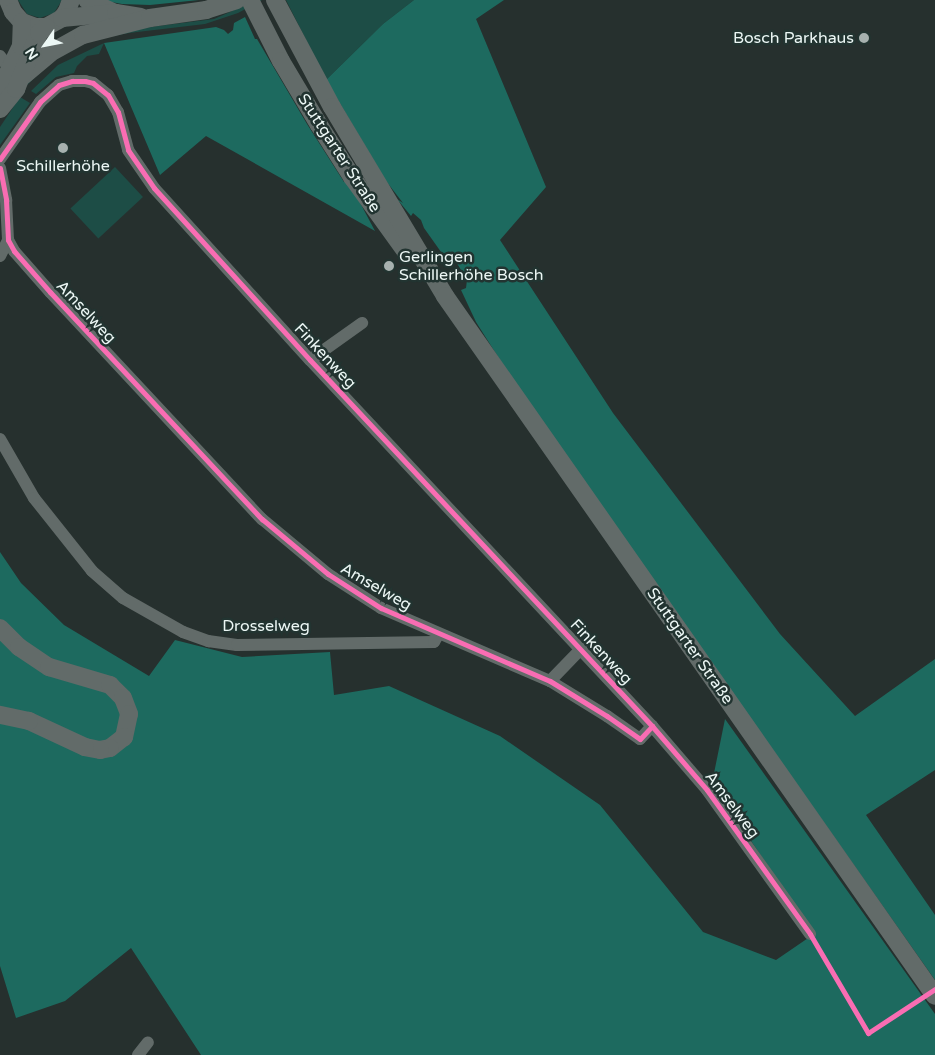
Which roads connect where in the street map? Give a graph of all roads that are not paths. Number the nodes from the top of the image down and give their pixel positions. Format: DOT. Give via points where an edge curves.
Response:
graph roads {
  1 [pos="8,0"];
  2 [pos="71,0"];
  3 [pos="87,0"];
  4 [pos="236,0"];
  5 [pos="250,0"];
  6 [pos="275,0"];
  7 [pos="116,14"];
  8 [pos="62,18"];
  9 [pos="150,18"];
  10 [pos="22,22"];
  11 [pos="46,27"];
  12 [pos="11,67"];
  13 [pos="0,89"];
  14 [pos="0,110"];
  15 [pos="0,159"];
  16 [pos="0,168"];
  17 [pos="8,240"];
  18 [pos="0,256"];
  19 [pos="444,296"];
  20 [pos="362,323"];
  21 [pos="310,360"];
  22 [pos="0,438"];
  23 [pos="0,628"];
  24 [pos="438,635"];
  25 [pos="581,649"];
  26 [pos="550,681"];
  27 [pos="0,715"];
  28 [pos="652,726"];
  29 [pos="810,934"];
  30 [pos="935,996"];
  31 [pos="148,1042"];
  32 [pos="138,1055"];
  1 -- 10 [label="main road"];
  2 -- 8 [label="main road"];
  3 -- 7 [label="main road"];
  4 -- 9 [label="main road" via="206,10"];
  5 -- 19 [label="main road, Stuttgarter Straße" via="342,162 409,255"];
  6 -- 19 [label="main road, Stuttgarter Straße" via="358,152"];
  7 -- 8 [label="main road"];
  7 -- 9 [label="main road"];
  8 -- 11 [label="main road"];
  9 -- 12 [label="main road" via="83,35 50,53"];
  10 -- 11 [label="main road"];
  10 -- 12 [label="main road" via="21,46"];
  11 -- 12 [label="main road"];
  12 -- 13 [label="main road"];
  12 -- 14 [label="main road" via="10,99"];
  15 -- 21 [label="street, Finkenweg" via="40,102 59,85 78,80 101,88 114,102 128,150 141,171"];
  16 -- 17 [label="street"];
  17 -- 18 [label="street"];
  17 -- 24 [label="street, Amselweg" via="50,292 262,520 328,574 373,603"];
  19 -- 30 [label="main road, Stuttgarter Straße"];
  20 -- 21 [label="street"];
  21 -- 25 [label="street, Finkenweg"];
  22 -- 24 [label="street, Drosselweg" via="34,498 92,571 123,598 183,632 208,641 237,645 434,642"];
  23 -- 27 [label="main road" via="19,647 49,666 110,685 123,698 129,714 124,737 110,748 100,750 29,721"];
  24 -- 26 [label="street, Amselweg"];
  25 -- 26 [label="street"];
  25 -- 28 [label="street, Finkenweg"];
  26 -- 28 [label="street, Amselweg" via="640,739"];
  28 -- 29 [label="street, Amselweg" via="707,790"];
  31 -- 32 [label="street"];
}
